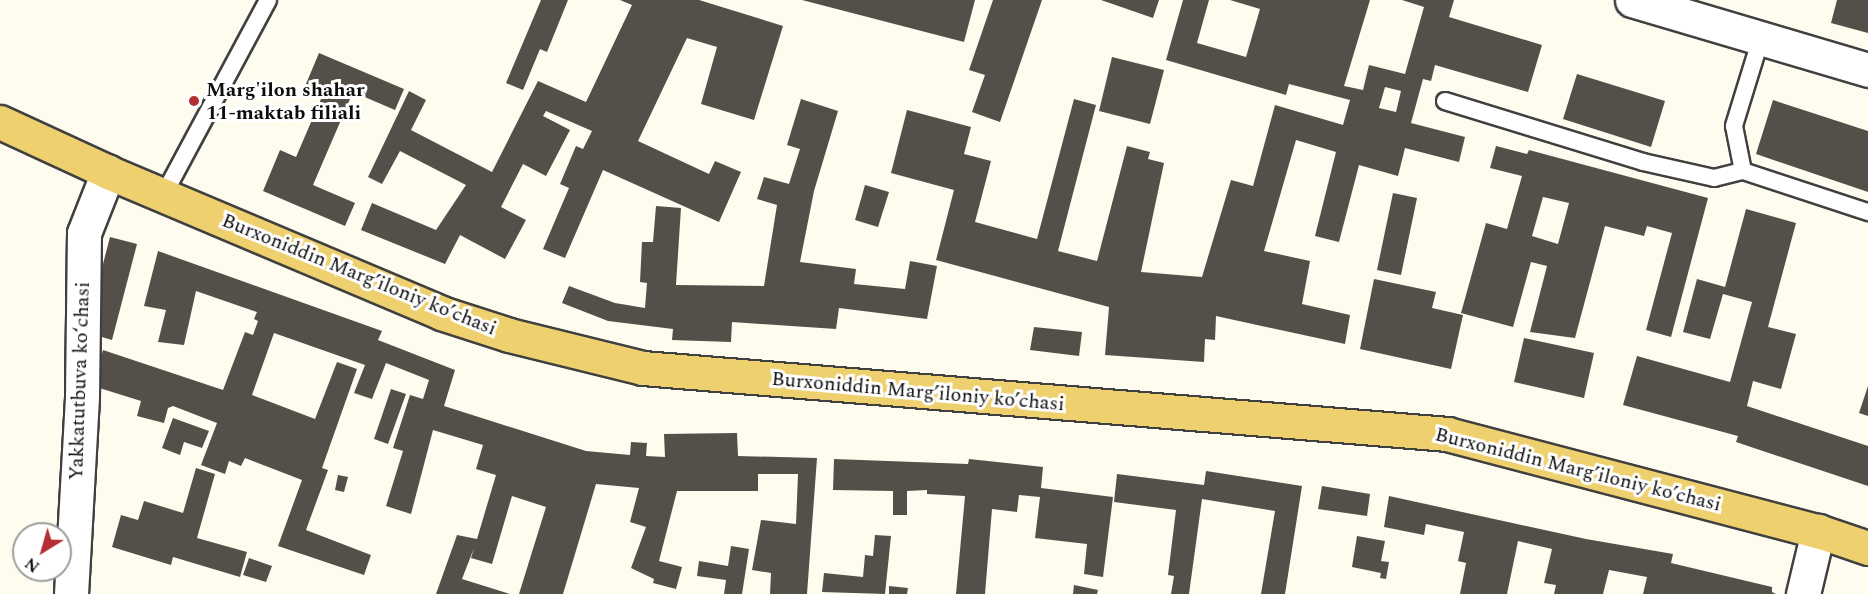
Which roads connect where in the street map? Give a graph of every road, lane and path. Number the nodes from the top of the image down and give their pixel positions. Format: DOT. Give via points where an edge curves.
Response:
graph roads {
  1 [pos="268,0"];
  2 [pos="1632,0"];
  3 [pos="1761,38"];
  4 [pos="1868,70"];
  5 [pos="1445,101"];
  6 [pos="0,123"];
  7 [pos="1743,171"];
  8 [pos="108,172"];
  9 [pos="163,196"];
  10 [pos="1868,212"];
  11 [pos="1818,531"];
  12 [pos="1868,548"];
  13 [pos="71,594"];
  14 [pos="1803,594"];
  1 -- 9 [label="lane"];
  2 -- 3 [label="street"];
  3 -- 4 [label="street"];
  3 -- 7 [label="lane" via="1734,126"];
  5 -- 7 [label="lane" via="1643,162 1714,178"];
  6 -- 8 [label="main road, Burxoniddin Marg’iloniy ko’chasi"];
  7 -- 10 [label="lane"];
  8 -- 9 [label="main road, Burxoniddin Marg’iloniy ko’chasi"];
  8 -- 13 [label="street, Yakkatutbuva koʻchasi" via="84,233 82,396"];
  9 -- 11 [label="main road, Burxoniddin Marg’iloniy ko’chasi" via="441,313 509,335 643,368 1447,434"];
  11 -- 12 [label="main road, Burxoniddin Marg’iloniy ko’chasi"];
  11 -- 14 [label="street"];
}
